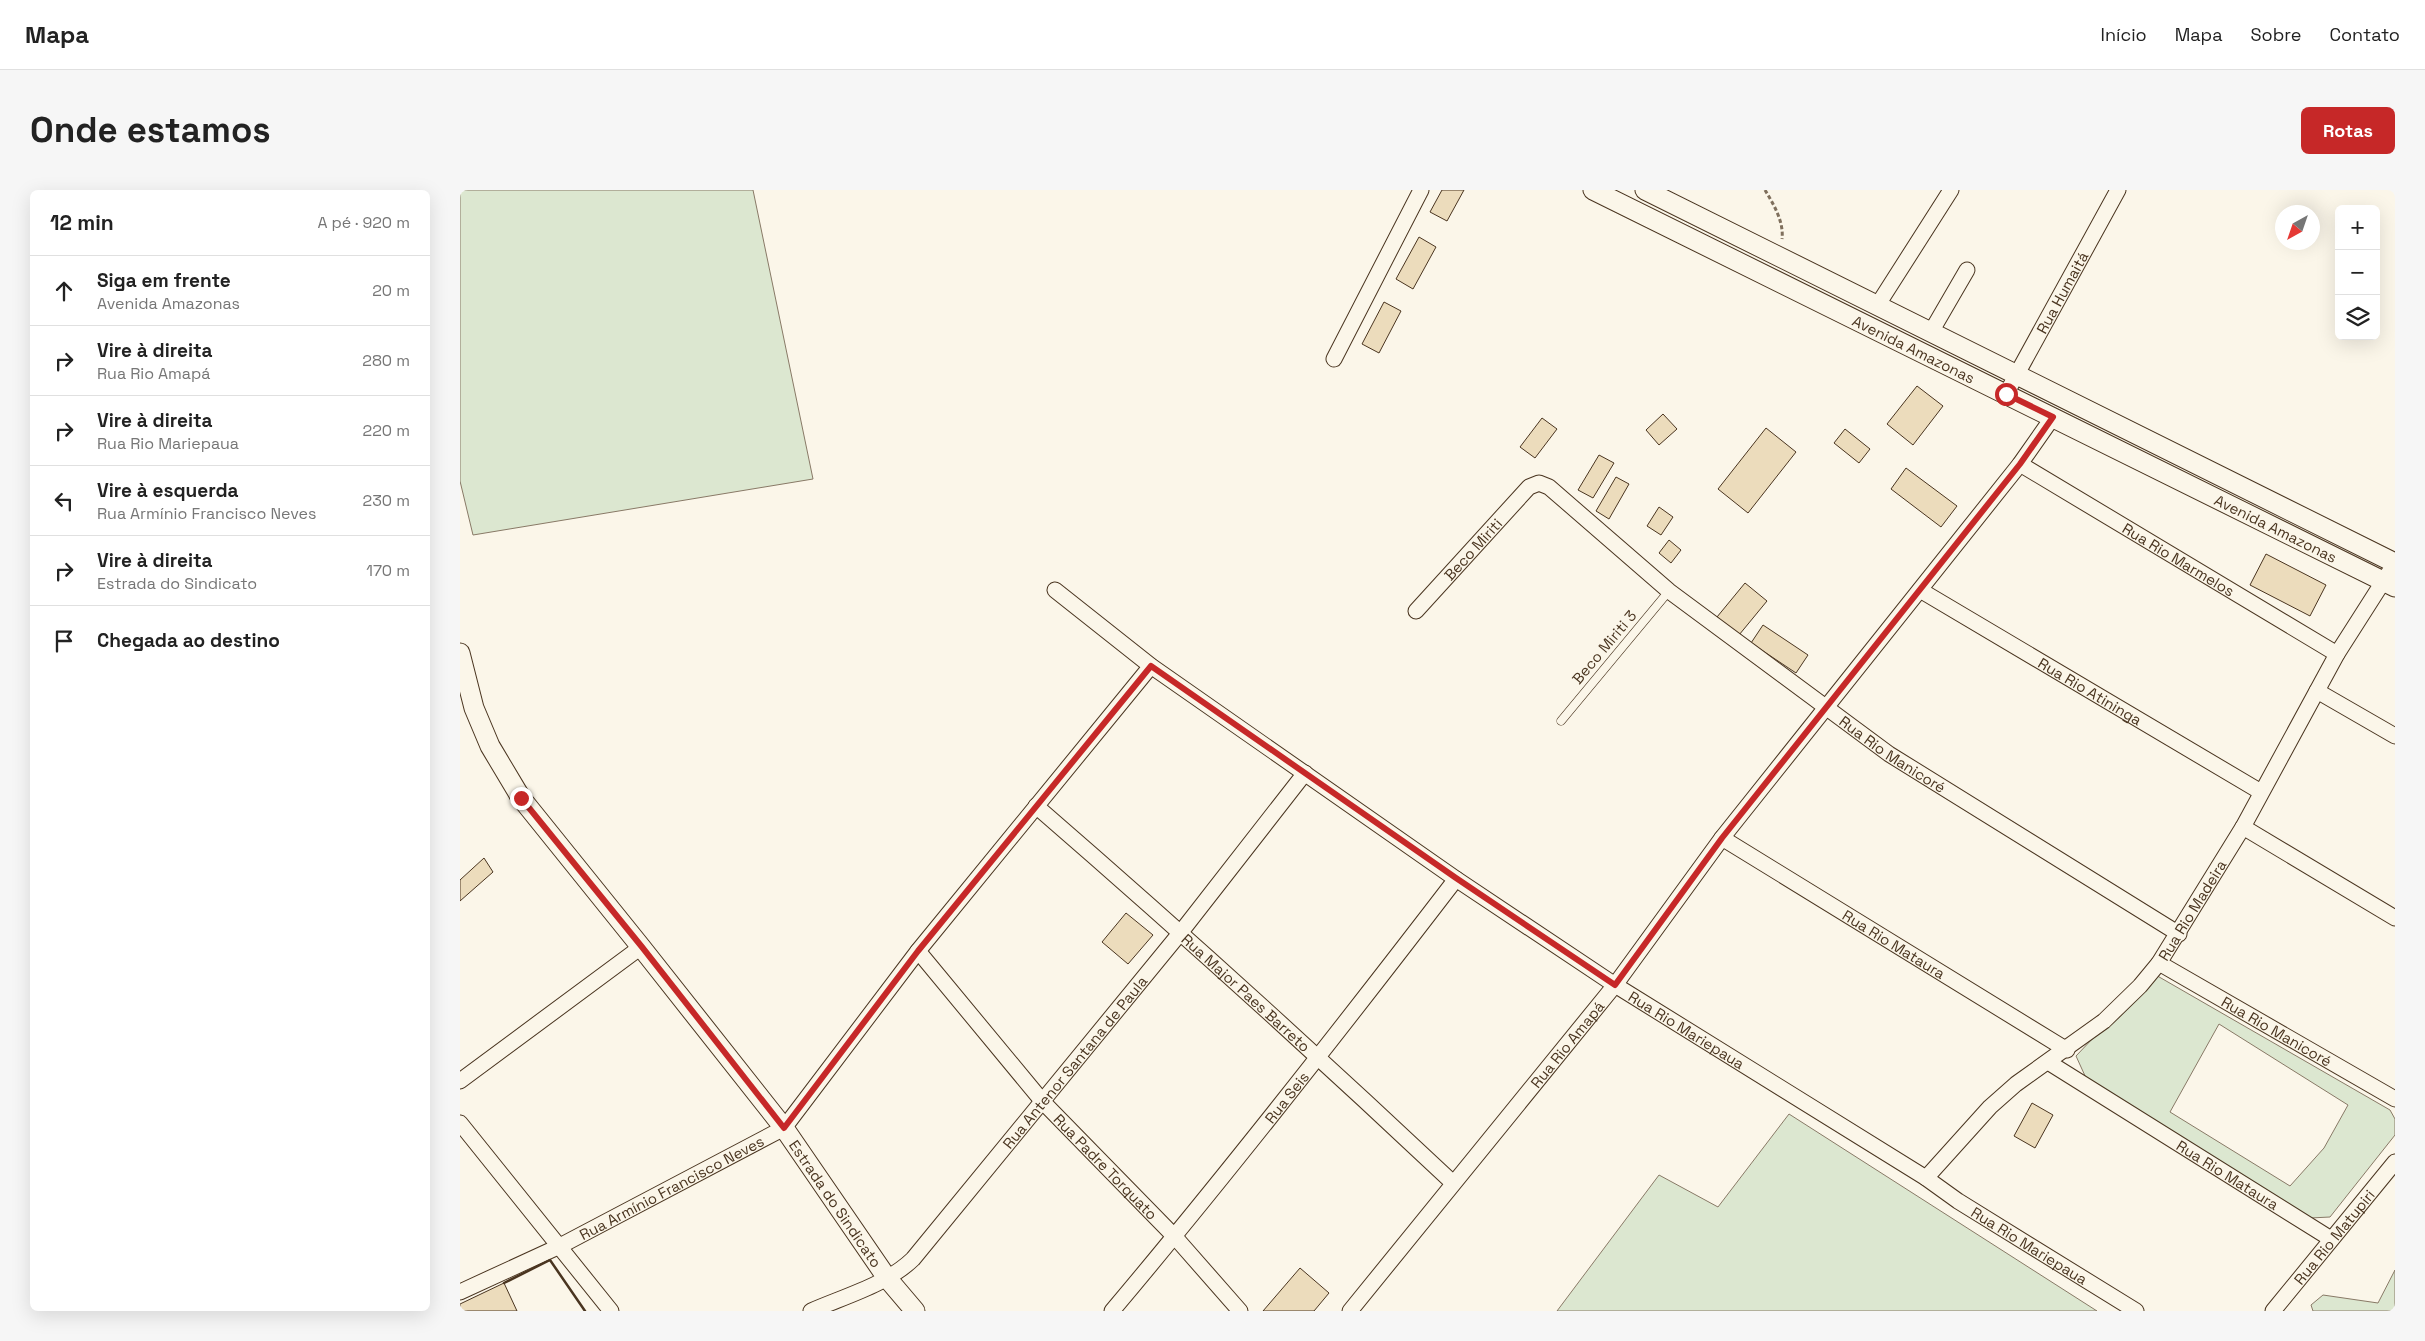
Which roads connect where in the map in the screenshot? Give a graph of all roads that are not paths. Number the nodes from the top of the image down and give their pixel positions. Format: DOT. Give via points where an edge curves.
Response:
graph roads {
  1 [pos="1421,190"];
  2 [pos="1593,190"];
  3 [pos="1646,190"];
  4 [pos="1951,190"];
  5 [pos="2118,190"];
  6 [pos="1967,270"];
  7 [pos="1877,306"];
  8 [pos="1931,332"];
  9 [pos="1334,359"];
  10 [pos="2017,374"];
  11 [pos="2006,394"];
  12 [pos="2053,417"];
  13 [pos="2020,464"];
  14 [pos="1529,487"];
  15 [pos="2395,563"];
  16 [pos="2389,584"];
  17 [pos="1055,590"];
  18 [pos="1920,590"];
  19 [pos="1669,591"];
  20 [pos="1416,611"];
  21 [pos="460,653"];
  22 [pos="2337,654"];
  23 [pos="1151,666"];
  24 [pos="2317,691"];
  25 [pos="1827,706"];
  26 [pos="1561,721"];
  27 [pos="2395,736"];
  28 [pos="1306,773"];
  29 [pos="2261,792"];
  30 [pos="1036,806"];
  31 [pos="2244,827"];
  32 [pos="1722,838"];
  33 [pos="1456,878"];
  34 [pos="2395,918"];
  35 [pos="1181,932"];
  36 [pos="2179,934"];
  37 [pos="642,947"];
  38 [pos="918,951"];
  39 [pos="2159,963"];
  40 [pos="1615,985"];
  41 [pos="2067,1050"];
  42 [pos="1319,1057"];
  43 [pos="2048,1062"];
  44 [pos="460,1080"];
  45 [pos="2395,1099"];
  46 [pos="1043,1102"];
  47 [pos="460,1123"];
  48 [pos="784,1128"];
  49 [pos="2395,1162"];
  50 [pos="1926,1178"];
  51 [pos="1453,1183"];
  52 [pos="1175,1237"];
  53 [pos="2331,1239"];
  54 [pos="560,1246"];
  55 [pos="887,1278"];
  56 [pos="460,1292"];
  57 [pos="611,1311"];
  58 [pos="811,1311"];
  59 [pos="915,1311"];
  60 [pos="1112,1311"];
  61 [pos="1240,1311"];
  62 [pos="1350,1311"];
  63 [pos="2136,1311"];
  64 [pos="2273,1311"];
  1 -- 9 [label="street"];
  2 -- 11 [label="street, Avenida Amazonas"];
  3 -- 7 [label="street, Avenida Amazonas"];
  4 -- 7 [label="street"];
  5 -- 10 [label="street, Rua Humaitá"];
  6 -- 8 [label="street"];
  7 -- 8 [label="street, Avenida Amazonas"];
  8 -- 10 [label="street, Avenida Amazonas"];
  10 -- 11 [label="street, Rua Humaitá"];
  10 -- 15 [label="street, Avenida Amazonas"];
  11 -- 12 [label="street, Avenida Amazonas"];
  12 -- 13 [label="street, Rua Rio Amapá"];
  12 -- 16 [label="street, Avenida Amazonas"];
  13 -- 18 [label="street, Rua Rio Amapá"];
  13 -- 22 [label="street, Rua Rio Marmelos"];
  14 -- 19 [label="street, Rua Rio Manicoré" via="1539,483 1549,487"];
  14 -- 20 [label="street, Beco Miriti"];
  15 -- 16 [label="street, Rua Rio Madeira"];
  16 -- 22 [label="street, Rua Rio Madeira"];
  17 -- 23 [label="street, Rua Rio Mariepaua"];
  18 -- 25 [label="street, Rua Rio Amapá"];
  18 -- 29 [label="street, Rua Rio Atininga"];
  19 -- 25 [label="street, Rua Rio Manicoré"];
  19 -- 26 [label="lane, Beco Miriti 3"];
  21 -- 37 [label="street, Estrada do Sindicato" via="474,708 490,746 521,798"];
  22 -- 24 [label="street, Rua Rio Madeira"];
  23 -- 28 [label="street, Rua Rio Mariepaua"];
  23 -- 30 [label="street, Rua Armínio Francisco Neves"];
  24 -- 27 [label="street"];
  24 -- 29 [label="street, Rua Rio Madeira"];
  25 -- 32 [label="street, Rua Rio Amapá"];
  25 -- 36 [label="street, Rua Rio Manicoré" via="1889,754"];
  28 -- 33 [label="street, Rua Rio Mariepaua"];
  28 -- 35 [label="street, Rua Antenor Santana de Paula"];
  29 -- 31 [label="street, Rua Rio Madeira"];
  30 -- 35 [label="street, Rua Major Paes Barreto"];
  30 -- 38 [label="street, Rua Armínio Francisco Neves"];
  31 -- 34 [label="street"];
  31 -- 36 [label="street, Rua Rio Madeira"];
  32 -- 40 [label="street, Rua Rio Amapá"];
  32 -- 41 [label="street, Rua Rio Mataura"];
  33 -- 40 [label="street, Rua Rio Mariepaua"];
  33 -- 42 [label="street, Rua Seis"];
  35 -- 42 [label="street, Rua Major Paes Barreto"];
  35 -- 46 [label="street, Rua Antenor Santana de Paula"];
  36 -- 39 [label="street, Rua Rio Madeira"];
  37 -- 44 [label="street"];
  37 -- 48 [label="street, Estrada do Sindicato"];
  38 -- 46 [label="street, Rua Padre Torquato"];
  38 -- 48 [label="street, Rua Armínio Francisco Neves"];
  39 -- 41 [label="street, Rua Rio Madeira" via="2104,1021"];
  39 -- 45 [label="street, Rua Rio Manicoré"];
  40 -- 50 [label="street, Rua Rio Mariepaua"];
  40 -- 51 [label="street, Rua Rio Amapá"];
  41 -- 43 [label="street, Rua Rio Madeira"];
  42 -- 51 [label="street, Rua Major Paes Barreto"];
  42 -- 52 [label="street, Rua Seis"];
  43 -- 50 [label="street, Rua Rio Madeira" via="1990,1107"];
  43 -- 53 [label="street, Rua Rio Mataura"];
  46 -- 52 [label="street, Rua Padre Torquato"];
  46 -- 55 [label="street, Rua Antenor Santana de Paula" via="913,1259"];
  47 -- 54 [label="street"];
  48 -- 54 [label="street, Rua Armínio Francisco Neves"];
  48 -- 55 [label="street, Estrada do Sindicato"];
  49 -- 53 [label="street, Rua Rio Matupiri"];
  50 -- 63 [label="street, Rua Rio Mariepaua"];
  51 -- 62 [label="street, Rua Rio Amapá"];
  52 -- 60 [label="street, Rua Seis"];
  52 -- 61 [label="street, Rua Padre Torquato"];
  53 -- 64 [label="street, Rua Rio Matupiri"];
  54 -- 56 [label="street, Rua Armínio Francisco Neves"];
  54 -- 57 [label="street"];
  55 -- 58 [label="street, Rua Antenor Santana de Paula"];
  55 -- 59 [label="street, Estrada do Sindicato"];
}
